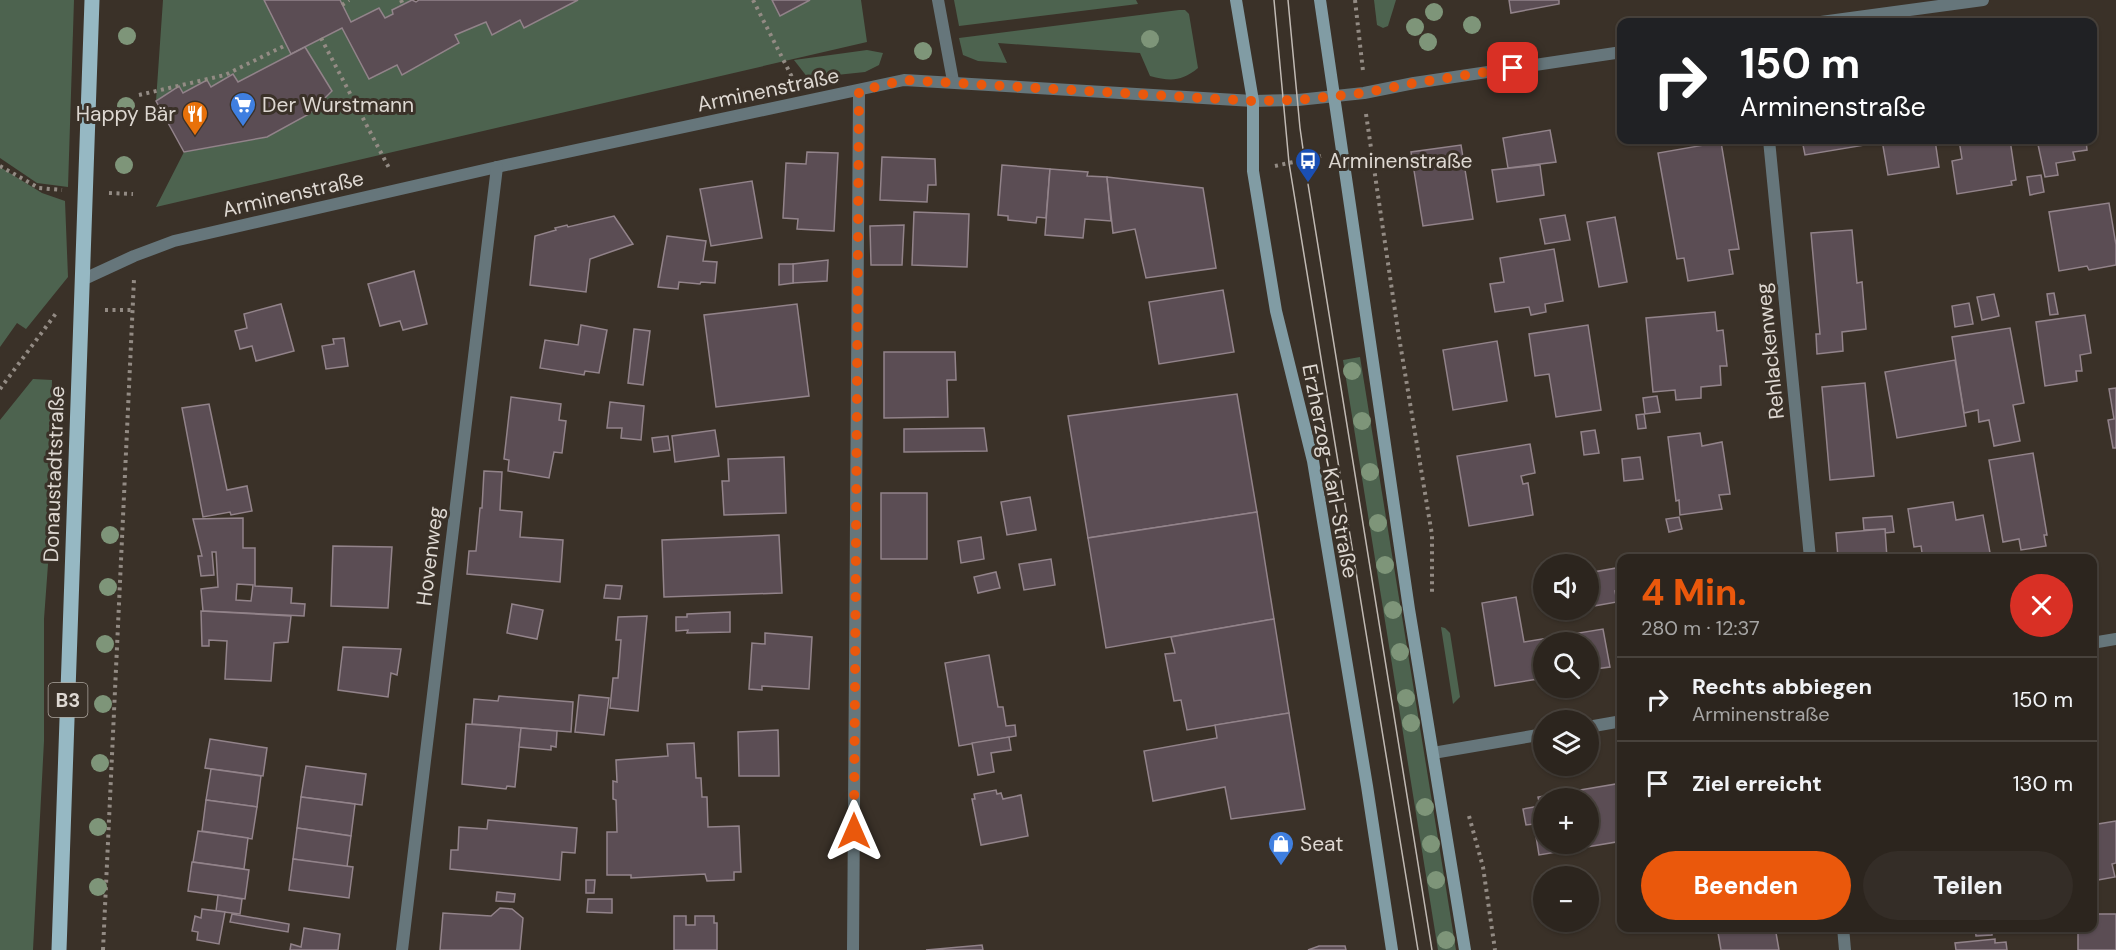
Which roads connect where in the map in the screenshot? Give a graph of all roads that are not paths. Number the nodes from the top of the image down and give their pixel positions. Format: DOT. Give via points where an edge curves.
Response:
graph roads {
  1 [pos="92,0"];
  2 [pos="938,0"];
  3 [pos="1236,0"];
  4 [pos="1320,0"];
  5 [pos="1983,0"];
  6 [pos="1850,18"];
  7 [pos="1617,53"];
  8 [pos="952,81"];
  9 [pos="859,91"];
  10 [pos="1334,96"];
  11 [pos="1253,101"];
  12 [pos="1769,144"];
  13 [pos="497,167"];
  14 [pos="82,280"];
  15 [pos="1810,554"];
  16 [pos="2116,639"];
  17 [pos="2097,642"];
  18 [pos="1617,722"];
  19 [pos="1599,724"];
  20 [pos="1533,736"];
  21 [pos="1433,753"];
  22 [pos="1843,932"];
  23 [pos="59,950"];
  24 [pos="402,950"];
  25 [pos="853,950"];
  26 [pos="1392,950"];
  27 [pos="1465,950"];
  28 [pos="1845,950"];
  1 -- 14 [label="main road, Donaustadtstraße / B3"];
  2 -- 8 [label="street"];
  3 -- 11 [label="main road, Erzherzog-Karl-Straße"];
  4 -- 10 [label="main road"];
  5 -- 6 [label="street"];
  7 -- 10 [label="street, Arminenstraße"];
  8 -- 9 [label="street, Arminenstraße" via="904,80"];
  8 -- 11 [label="street, Arminenstraße"];
  9 -- 13 [label="street, Arminenstraße"];
  9 -- 25 [label="street"];
  10 -- 11 [label="street, Arminenstraße"];
  10 -- 21 [label="main road"];
  11 -- 26 [label="main road, Erzherzog-Karl-Straße" via="1254,171 1274,300 1313,461"];
  12 -- 15 [label="street, Rehlackenweg"];
  13 -- 14 [label="street, Arminenstraße" via="174,241"];
  13 -- 24 [label="street, Hovenweg"];
  14 -- 23 [label="main road, Donaustadtstraße / B3"];
  16 -- 17 [label="street"];
  18 -- 19 [label="street"];
  20 -- 21 [label="street"];
  21 -- 27 [label="main road"];
  22 -- 28 [label="street"];
}
